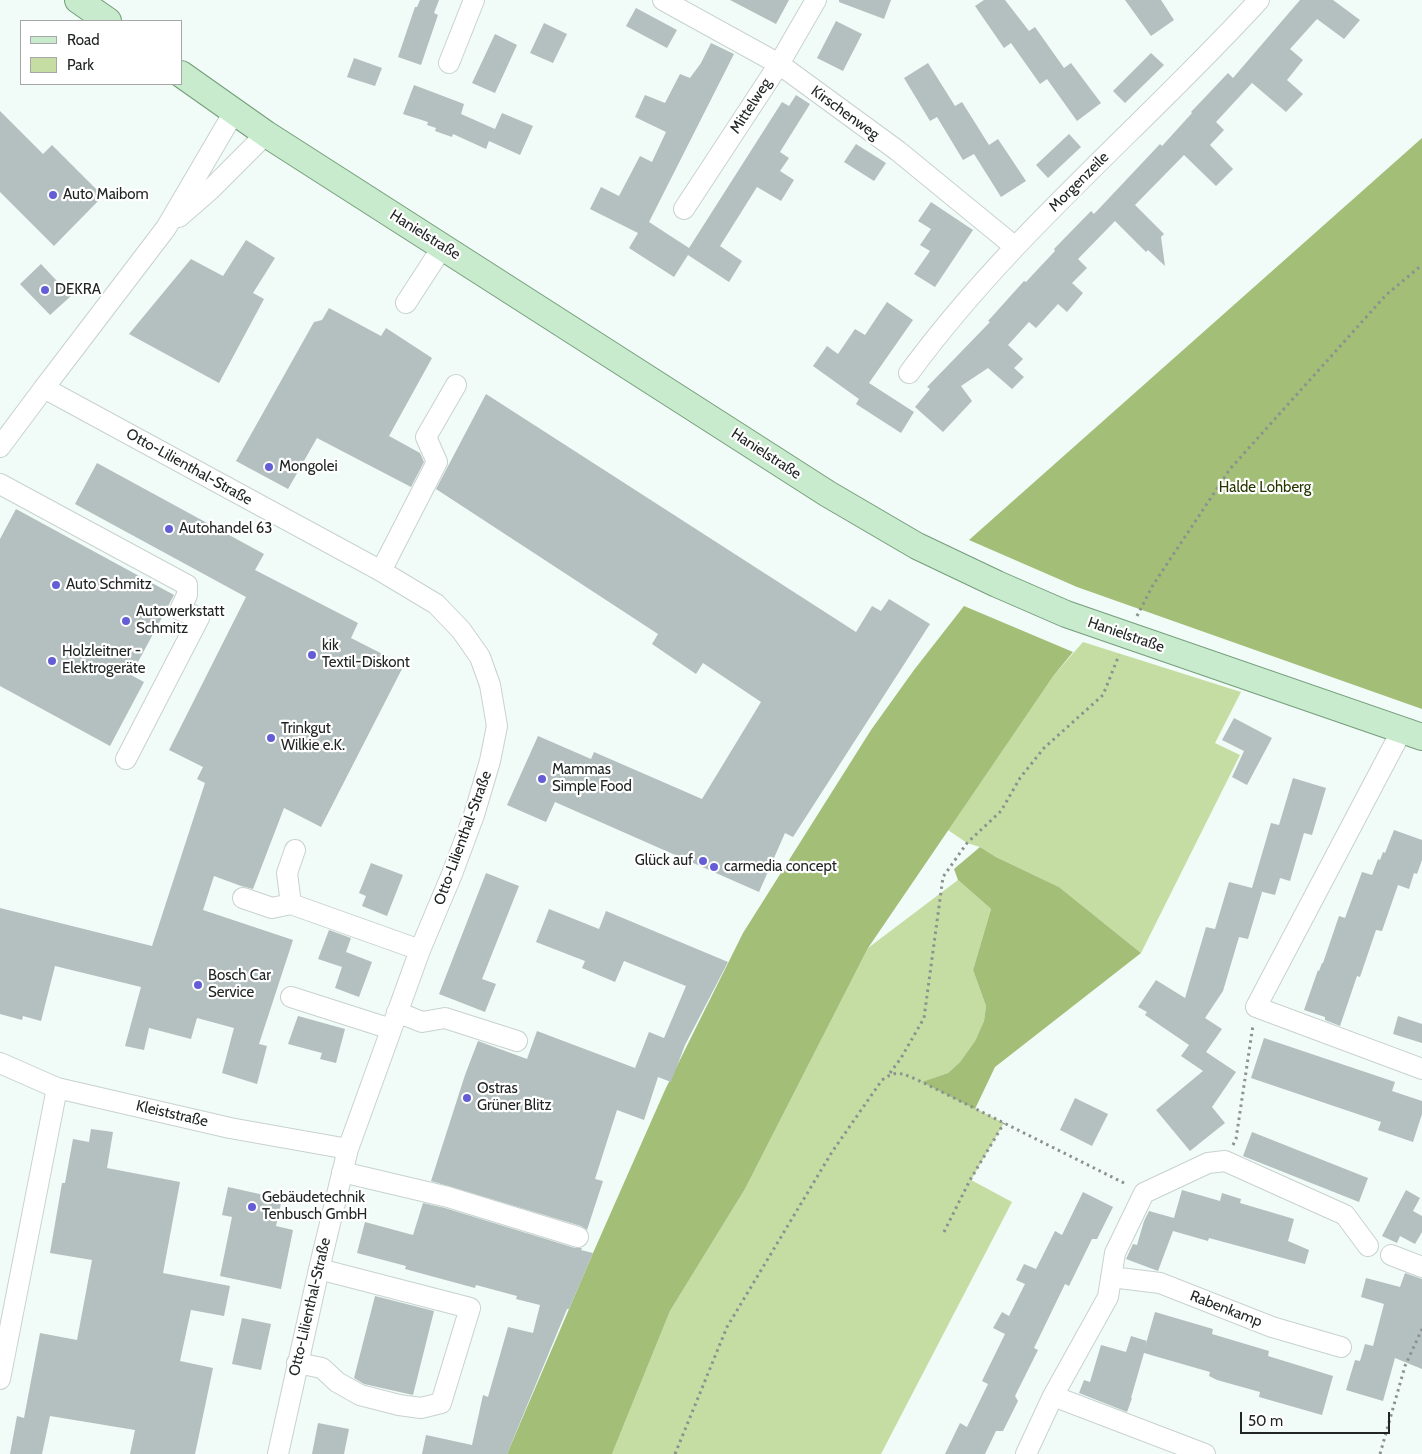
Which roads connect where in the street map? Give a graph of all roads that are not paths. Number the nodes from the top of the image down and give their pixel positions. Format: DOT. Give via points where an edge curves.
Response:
graph roads {
  1 [pos="78,0"];
  2 [pos="474,0"];
  3 [pos="663,0"];
  4 [pos="816,0"];
  5 [pos="1260,0"];
  6 [pos="107,20"];
  7 [pos="449,63"];
  8 [pos="778,64"];
  9 [pos="182,75"];
  10 [pos="234,112"];
  11 [pos="266,134"];
  12 [pos="684,209"];
  13 [pos="166,228"];
  14 [pos="443,246"];
  15 [pos="1014,246"];
  16 [pos="406,303"];
  17 [pos="908,373"];
  18 [pos="456,385"];
  19 [pos="44,388"];
  20 [pos="0,447"];
  21 [pos="0,484"];
  22 [pos="380,571"];
  23 [pos="1412,734"];
  24 [pos="126,759"];
  25 [pos="295,850"];
  26 [pos="243,898"];
  27 [pos="291,904"];
  28 [pos="420,950"];
  29 [pos="292,997"];
  30 [pos="394,1021"];
  31 [pos="518,1042"];
  32 [pos="0,1063"];
  33 [pos="1422,1069"];
  34 [pos="57,1088"];
  35 [pos="348,1149"];
  36 [pos="342,1172"];
  37 [pos="578,1237"];
  38 [pos="1368,1246"];
  39 [pos="1391,1255"];
  40 [pos="1422,1267"];
  41 [pos="319,1269"];
  42 [pos="1110,1278"];
  43 [pos="1341,1347"];
  44 [pos="297,1363"];
  45 [pos="0,1379"];
  46 [pos="1052,1396"];
  47 [pos="278,1454"];
  48 [pos="1026,1454"];
  49 [pos="1205,1454"];
  1 -- 6 [label="main road"];
  2 -- 7 [label="street"];
  3 -- 8 [label="street, Kirschenweg"];
  4 -- 8 [label="street, Mittelweg"];
  5 -- 15 [label="street, Morgenzeile" via="1212,52"];
  8 -- 12 [label="street, Mittelweg"];
  8 -- 15 [label="street, Kirschenweg" via="898,151"];
  9 -- 10 [label="main road, Hanielstraße"];
  10 -- 11 [label="main road, Hanielstraße"];
  10 -- 13 [label="street"];
  11 -- 13 [label="street"];
  11 -- 14 [label="main road, Hanielstraße"];
  13 -- 19 [label="street"];
  14 -- 16 [label="street"];
  14 -- 23 [label="main road, Hanielstraße" via="828,494 917,546 1057,610"];
  15 -- 17 [label="street, Morgenzeile" via="938,333"];
  18 -- 22 [label="street" via="426,437 437,462"];
  19 -- 20 [label="street"];
  19 -- 22 [label="street, Otto-Lilienthal-Straße"];
  21 -- 24 [label="street" via="186,586 187,595 180,610 199,618"];
  22 -- 28 [label="street, Otto-Lilienthal-Straße" via="436,604 461,630 498,683 497,726 490,761 474,815 447,872"];
  23 -- 33 [label="street, Hanielstraße" via="1256,1007"];
  25 -- 27 [label="street" via="287,873"];
  26 -- 27 [label="street" via="272,908"];
  27 -- 28 [label="street"];
  28 -- 30 [label="street, Otto-Lilienthal-Straße"];
  29 -- 30 [label="street"];
  30 -- 31 [label="street" via="422,1022 445,1018"];
  30 -- 35 [label="street, Otto-Lilienthal-Straße"];
  32 -- 34 [label="street, Kleiststraße"];
  34 -- 35 [label="street, Kleiststraße" via="230,1128"];
  34 -- 45 [label="street"];
  35 -- 36 [label="street, Otto-Lilienthal-Straße"];
  36 -- 37 [label="street" via="448,1197"];
  36 -- 41 [label="street, Otto-Lilienthal-Straße"];
  38 -- 42 [label="street" via="1345,1215 1225,1161 1208,1163 1144,1193 1115,1253"];
  39 -- 40 [label="street"];
  41 -- 44 [label="street, Otto-Lilienthal-Straße"];
  41 -- 44 [label="street" via="470,1308 441,1403 421,1408 399,1406 360,1394 337,1382 322,1368"];
  42 -- 43 [label="street, Rabenkamp" via="1160,1283 1272,1327"];
  42 -- 46 [label="street" via="1108,1297"];
  44 -- 47 [label="street, Otto-Lilienthal-Straße"];
  46 -- 48 [label="street"];
  46 -- 49 [label="street"];
}
